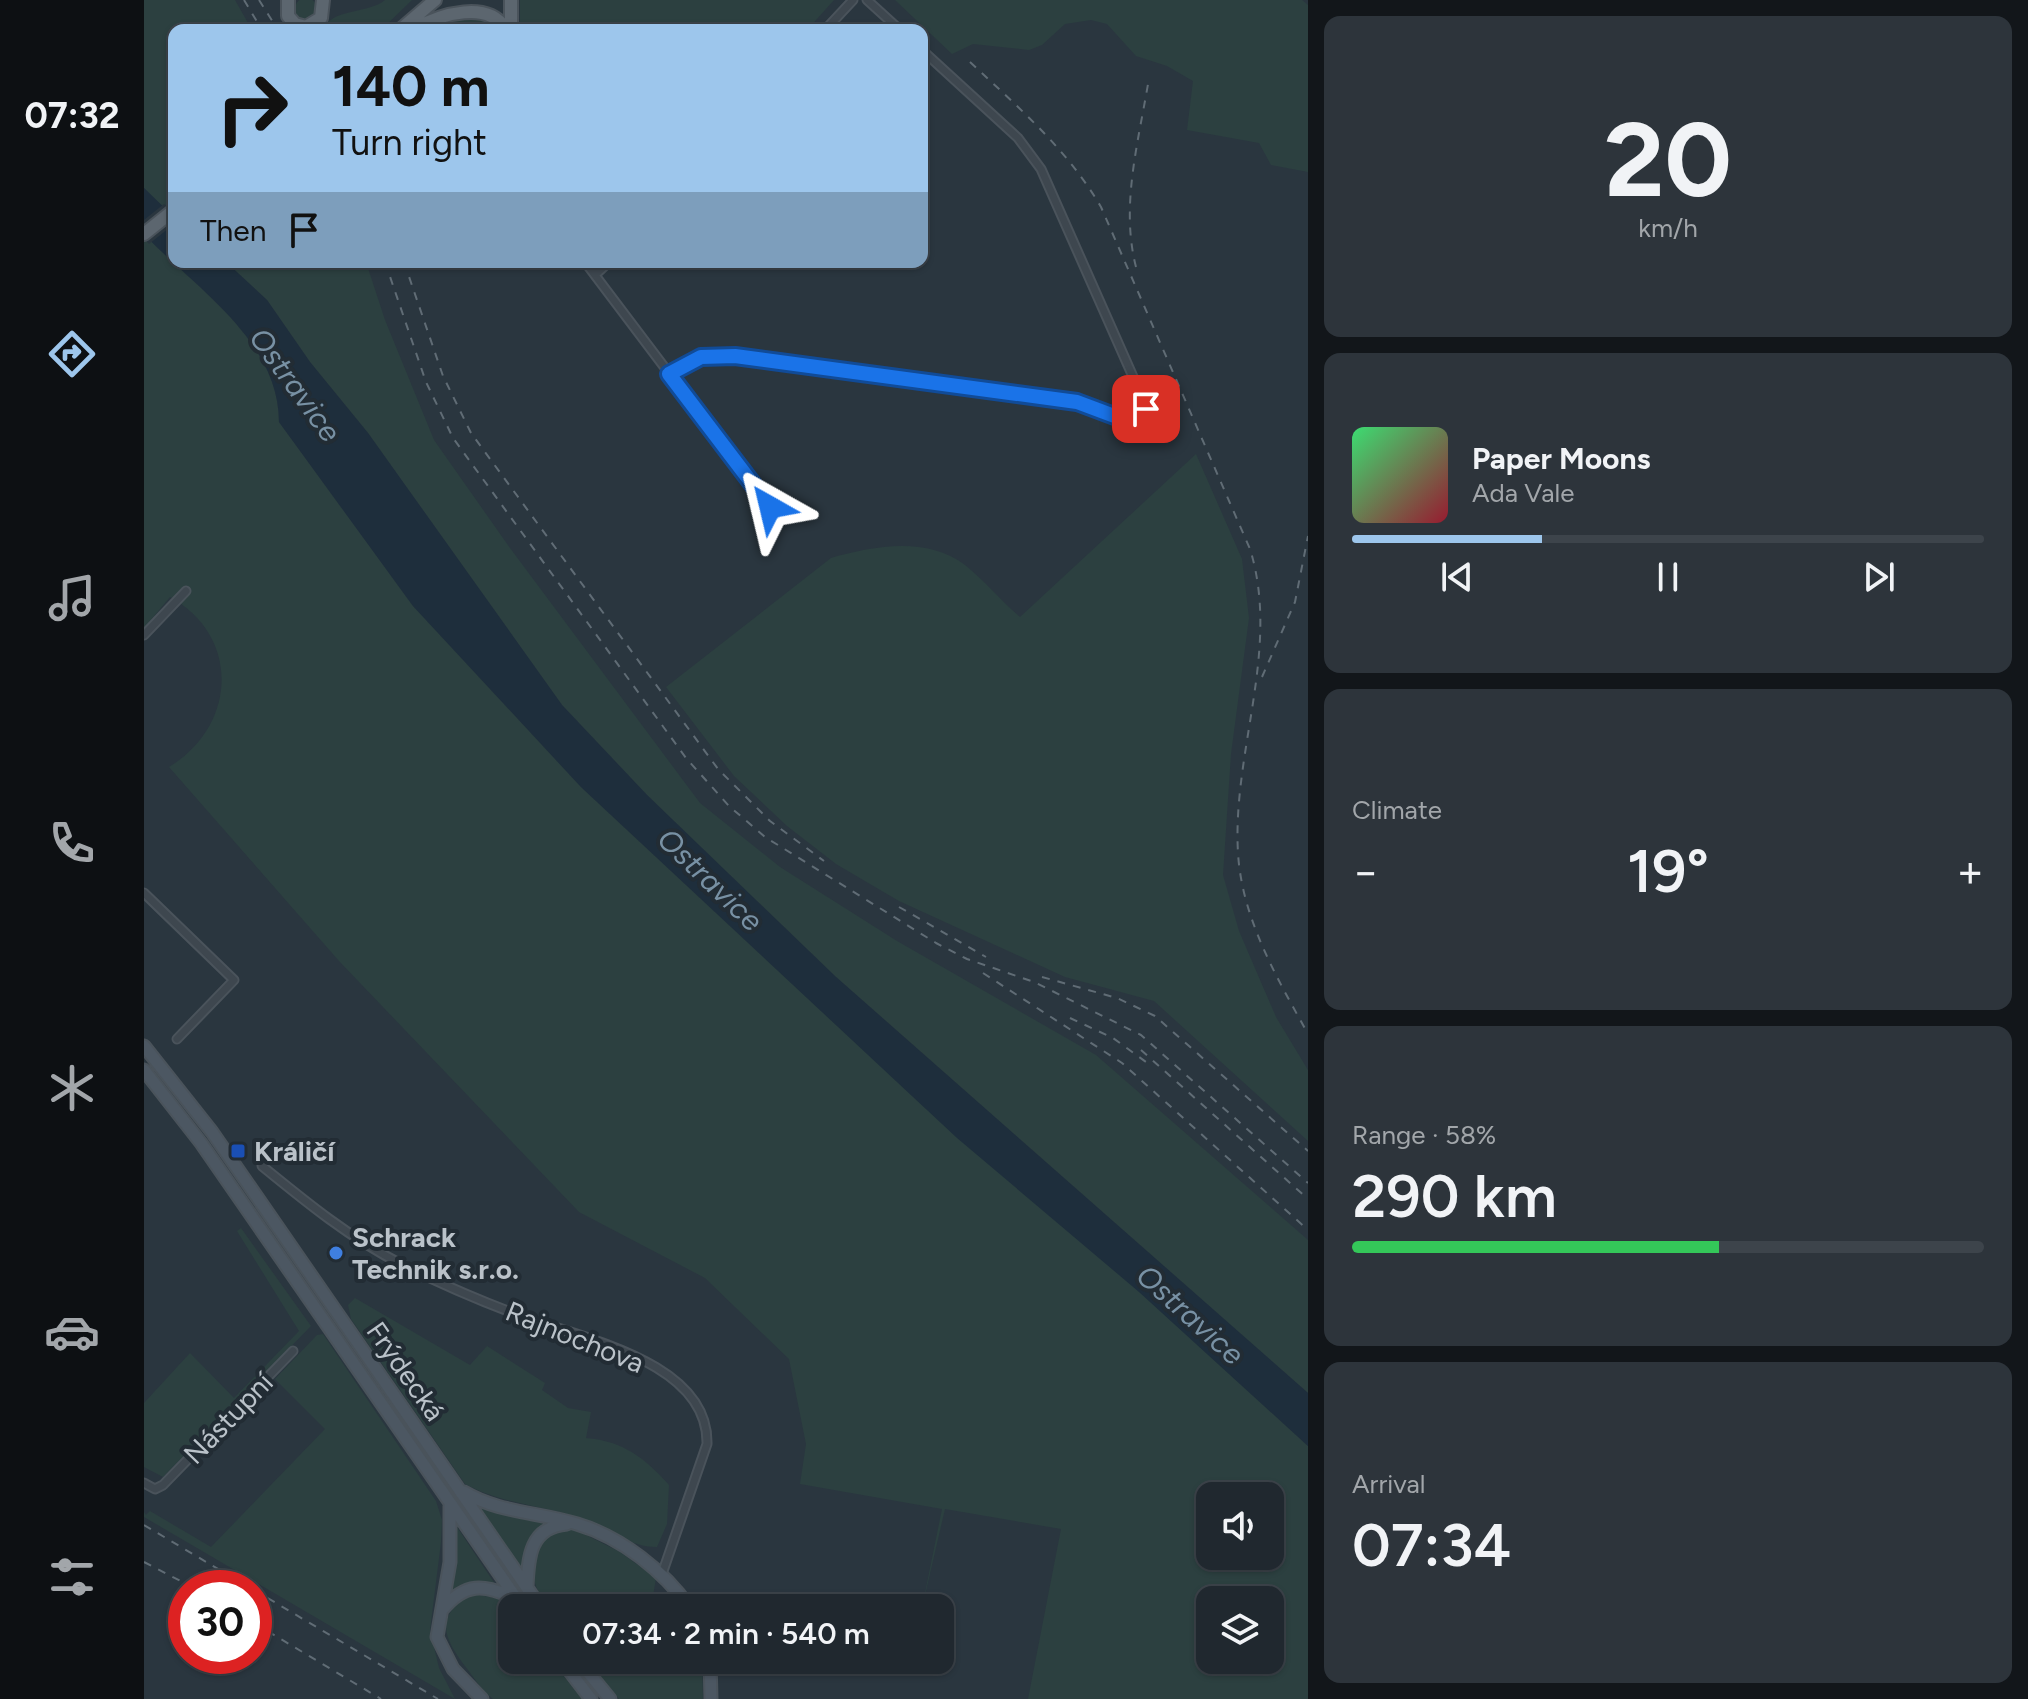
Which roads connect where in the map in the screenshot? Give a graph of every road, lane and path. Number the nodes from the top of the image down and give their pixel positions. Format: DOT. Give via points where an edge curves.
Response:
graph roads {
  1 [pos="288,0"];
  2 [pos="323,0"];
  3 [pos="427,0"];
  4 [pos="435,0"];
  5 [pos="511,0"];
  6 [pos="853,0"];
  7 [pos="867,0"];
  8 [pos="295,24"];
  9 [pos="315,24"];
  10 [pos="409,24"];
  11 [pos="410,24"];
  12 [pos="416,24"];
  13 [pos="504,24"];
  14 [pos="509,24"];
  15 [pos="831,24"];
  16 [pos="893,24"];
  17 [pos="928,55"];
  18 [pos="168,215"];
  19 [pos="144,234"];
  20 [pos="590,268"];
  21 [pos="603,268"];
  22 [pos="595,275"];
  23 [pos="669,374"];
  24 [pos="770,507"];
  25 [pos="186,591"];
  26 [pos="144,635"];
  27 [pos="144,893"];
  28 [pos="177,1039"];
  29 [pos="144,1046"];
  30 [pos="160,1065"];
  31 [pos="145,1075"];
  32 [pos="263,1155"];
  33 [pos="293,1351"];
  34 [pos="144,1483"];
  35 [pos="460,1490"];
  36 [pos="450,1505"];
  37 [pos="578,1524"];
  38 [pos="662,1574"];
  39 [pos="527,1589"];
  40 [pos="502,1594"];
  41 [pos="513,1594"];
  42 [pos="531,1594"];
  43 [pos="678,1594"];
  44 [pos="439,1613"];
  45 [pos="572,1674"];
  46 [pos="589,1674"];
  47 [pos="710,1674"];
  48 [pos="482,1699"];
  49 [pos="591,1699"];
  50 [pos="610,1699"];
  51 [pos="711,1699"];
  1 -- 8 [label="main road" via="288,16"];
  2 -- 9 [label="main road" via="323,14"];
  3 -- 10 [label="main road"];
  4 -- 11 [label="main road"];
  5 -- 14 [label="main road"];
  6 -- 15 [label="street"];
  7 -- 16 [label="street"];
  12 -- 13 [label="main road" via="473,1 498,13"];
  17 -- 23 [label="street" via="1010,130 1041,169 1142,397 1144,414 1127,418 1077,402 735,356 701,357"];
  18 -- 19 [label="main road"];
  20 -- 22 [label="street"];
  21 -- 22 [label="street"];
  22 -- 23 [label="street"];
  23 -- 24 [label="street"];
  25 -- 26 [label="street"];
  27 -- 28 [label="street" via="234,980"];
  29 -- 30 [label="main road, Frýdecká"];
  30 -- 31 [label="street"];
  30 -- 35 [label="main road, Frýdecká"];
  31 -- 36 [label="main road, Frýdecká" via="201,1143"];
  32 -- 38 [label="street, Rajnochova" via="262,1166 364,1244 514,1314 613,1346 694,1399 705,1422 707,1444"];
  33 -- 34 [label="street, Nástupní" via="163,1485 155,1489"];
  35 -- 37 [label="main road" via="493,1506"];
  35 -- 39 [label="main road, Frýdecká"];
  36 -- 41 [label="main road, Frýdecká"];
  36 -- 44 [label="main road" via="451,1552"];
  37 -- 38 [label="main road"];
  37 -- 39 [label="main road" via="552,1527 536,1538"];
  38 -- 43 [label="main road"];
  39 -- 42 [label="main road, Frýdecká"];
  40 -- 44 [label="main road" via="474,1587 456,1595"];
  44 -- 48 [label="main road" via="436,1635 441,1649"];
  45 -- 49 [label="main road"];
  46 -- 50 [label="main road"];
  47 -- 51 [label="main road"];
}
